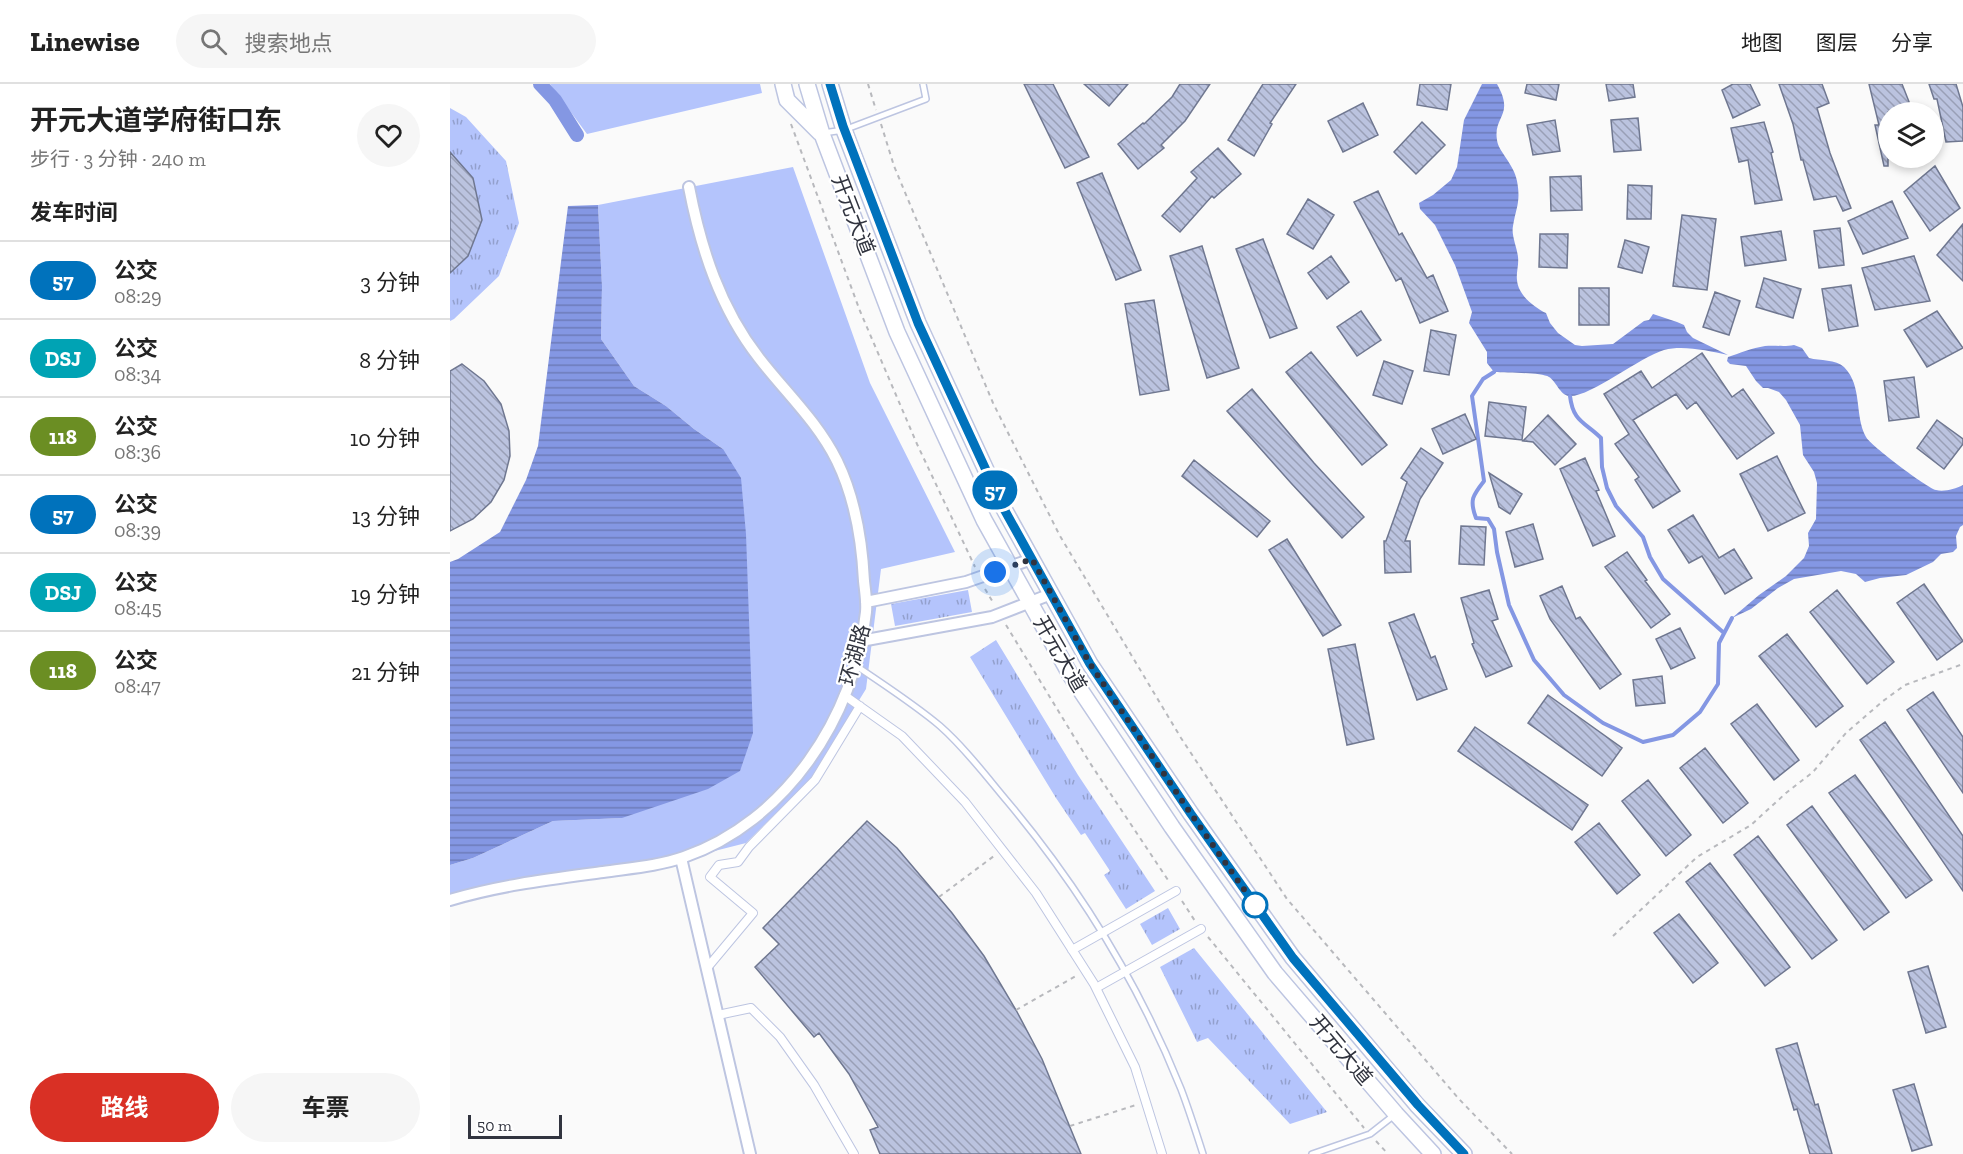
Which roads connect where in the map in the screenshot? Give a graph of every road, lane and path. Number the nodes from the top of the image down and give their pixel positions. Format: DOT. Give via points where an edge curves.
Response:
graph roads {
  1 [pos="783,84"];
  2 [pos="807,84"];
  3 [pos="830,84"];
  4 [pos="868,84"];
  5 [pos="923,84"];
  6 [pos="879,117"];
  7 [pos="844,129"];
  8 [pos="822,134"];
  9 [pos="689,188"];
  10 [pos="1032,559"];
  11 [pos="1010,567"];
  12 [pos="1051,594"];
  13 [pos="866,602"];
  14 [pos="1030,602"];
  15 [pos="861,640"];
  16 [pos="1963,664"];
  17 [pos="855,665"];
  18 [pos="844,695"];
  19 [pos="860,706"];
  20 [pos="1002,850"];
  21 [pos="681,858"];
  22 [pos="1176,891"];
  23 [pos="939,897"];
  24 [pos="450,900"];
  25 [pos="1201,928"];
  26 [pos="1103,933"];
  27 [pos="1613,936"];
  28 [pos="1072,950"];
  29 [pos="707,968"];
  30 [pos="1085,971"];
  31 [pos="1125,972"];
  32 [pos="1096,988"];
  33 [pos="1016,1010"];
  34 [pos="718,1015"];
  35 [pos="1146,1101"];
  36 [pos="1396,1114"];
  37 [pos="1070,1126"];
  38 [pos="750,1154"];
  39 [pos="854,1154"];
  40 [pos="1162,1154"];
  41 [pos="1203,1154"];
  42 [pos="1312,1154"];
  43 [pos="1433,1154"];
  44 [pos="1464,1154"];
  45 [pos="1512,1154"];
  1 -- 8 [label="main road" via="788,100"];
  2 -- 8 [label="main road, 开元大道"];
  3 -- 7 [label="main road, 开元大道"];
  4 -- 6 [label="path"];
  5 -- 6 [label="lane" via="926,99"];
  6 -- 7 [label="lane"];
  6 -- 45 [label="path" via="894,166 993,403 1060,536 1180,738 1287,899"];
  7 -- 8 [label="lane"];
  7 -- 10 [label="main road, 开元大道" via="918,323 1004,509"];
  8 -- 11 [label="main road, 开元大道" via="897,332 984,520"];
  9 -- 13 [label="street, 环湖路" via="709,266 727,309 760,360 819,429 838,463 854,507"];
  10 -- 11 [label="street"];
  10 -- 12 [label="main road, 开元大道"];
  11 -- 13 [label="street" via="966,582"];
  11 -- 14 [label="main road, 开元大道"];
  12 -- 14 [label="street"];
  12 -- 44 [label="main road, 开元大道" via="1090,664 1293,958"];
  13 -- 15 [label="street, 环湖路"];
  14 -- 15 [label="street" via="992,617"];
  14 -- 36 [label="main road, 开元大道" via="1071,676 1275,973"];
  15 -- 17 [label="street, 环湖路"];
  16 -- 27 [label="path" via="1905,685 1883,700 1846,733 1813,772 1751,825 1697,857"];
  17 -- 18 [label="street, 环湖路"];
  17 -- 26 [label="lane" via="942,728 977,765 1070,882"];
  18 -- 19 [label="street"];
  18 -- 21 [label="street, 环湖路" via="815,752 766,810 731,835"];
  19 -- 20 [label="street" via="902,736 964,802"];
  19 -- 29 [label="street" via="815,780 738,862 719,865 710,877 753,913"];
  20 -- 23 [label="path"];
  20 -- 28 [label="street" via="1036,893"];
  21 -- 24 [label="street, 环湖路" via="657,865 514,885"];
  21 -- 29 [label="street"];
  22 -- 26 [label="street"];
  25 -- 31 [label="street"];
  26 -- 28 [label="street"];
  26 -- 31 [label="lane"];
  28 -- 30 [label="street"];
  29 -- 34 [label="street"];
  30 -- 32 [label="street"];
  30 -- 33 [label="path"];
  31 -- 32 [label="street"];
  31 -- 41 [label="lane" via="1181,1089"];
  32 -- 35 [label="street" via="1135,1067"];
  34 -- 38 [label="street"];
  34 -- 39 [label="street" via="751,1008 773,1029 814,1085"];
  35 -- 37 [label="path"];
  35 -- 40 [label="street"];
  36 -- 42 [label="lane" via="1370,1134"];
  36 -- 43 [label="main road, 开元大道"];
}
